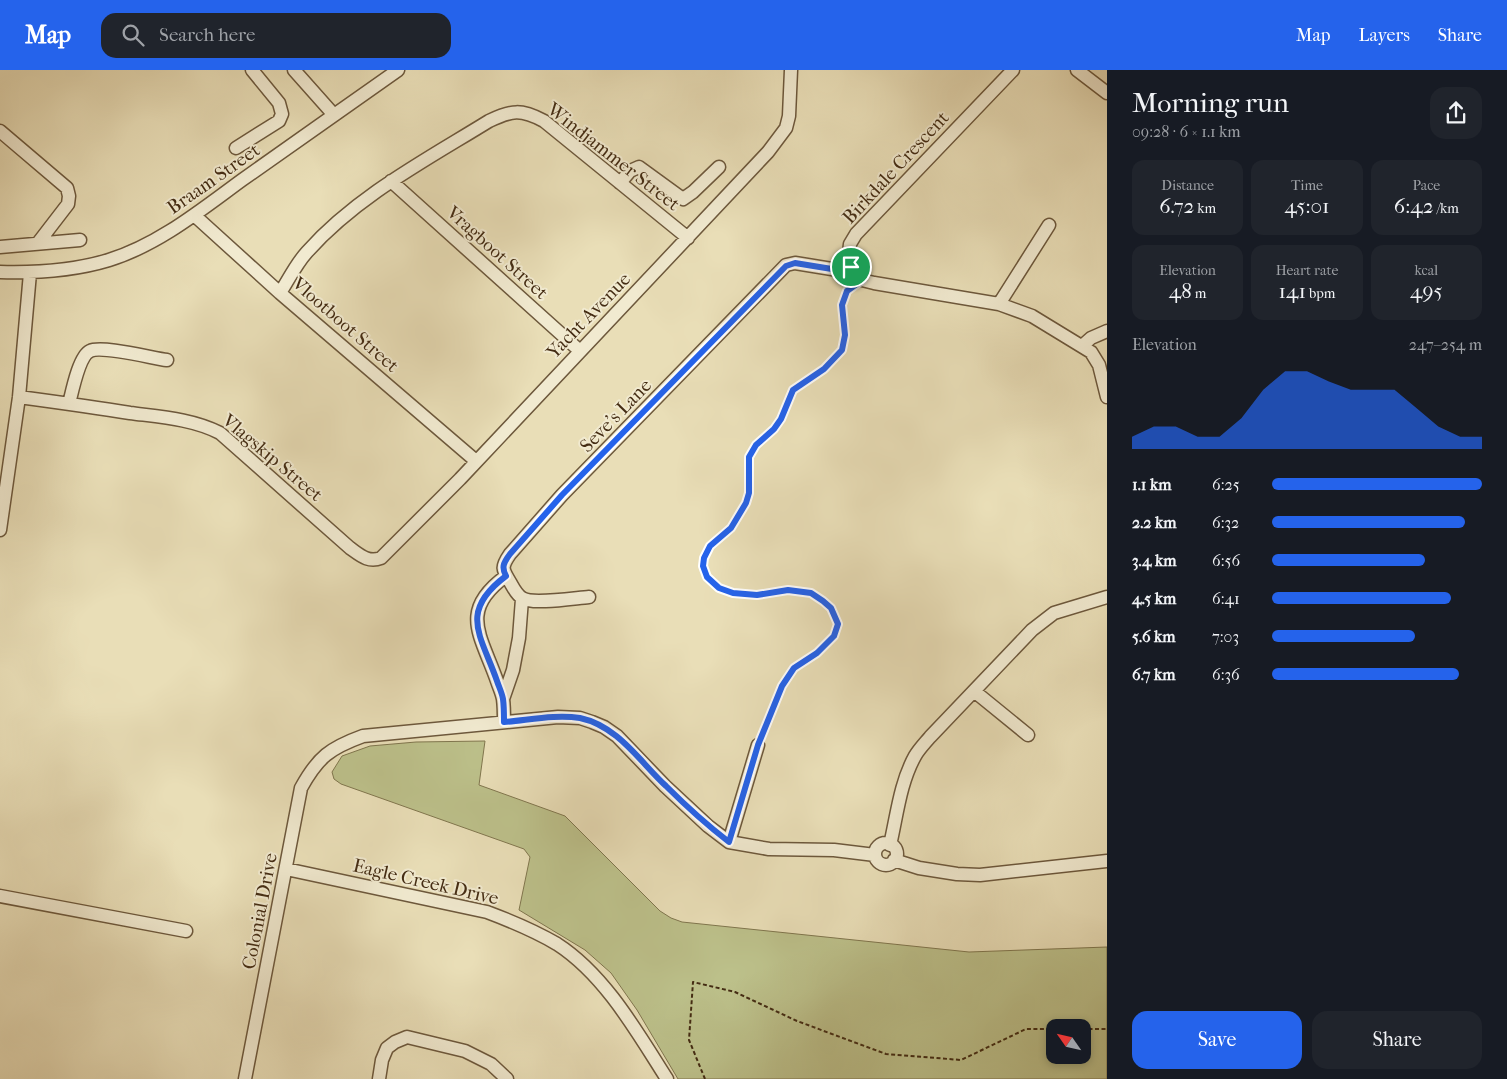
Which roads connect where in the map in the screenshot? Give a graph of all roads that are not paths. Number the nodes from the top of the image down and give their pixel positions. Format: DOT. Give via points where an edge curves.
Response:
graph roads {
  1 [pos="252,70"];
  2 [pos="294,70"];
  3 [pos="398,70"];
  4 [pos="791,70"];
  5 [pos="1013,70"];
  6 [pos="1076,70"];
  7 [pos="1107,93"];
  8 [pos="334,115"];
  9 [pos="0,131"];
  10 [pos="236,148"];
  11 [pos="719,167"];
  12 [pos="391,181"];
  13 [pos="620,183"];
  14 [pos="194,215"];
  15 [pos="1049,225"];
  16 [pos="688,238"];
  17 [pos="80,240"];
  18 [pos="38,243"];
  19 [pos="0,247"];
  20 [pos="851,267"];
  21 [pos="0,272"];
  22 [pos="30,273"];
  23 [pos="280,293"];
  24 [pos="999,304"];
  25 [pos="1107,331"];
  26 [pos="1082,346"];
  27 [pos="580,351"];
  28 [pos="167,360"];
  29 [pos="18,397"];
  30 [pos="1107,397"];
  31 [pos="69,404"];
  32 [pos="476,460"];
  33 [pos="0,530"];
  34 [pos="370,560"];
  35 [pos="506,576"];
  36 [pos="589,597"];
  37 [pos="1107,597"];
  38 [pos="522,599"];
  39 [pos="974,691"];
  40 [pos="503,699"];
  41 [pos="504,722"];
  42 [pos="1028,735"];
  43 [pos="758,745"];
  44 [pos="729,842"];
  45 [pos="890,844"];
  46 [pos="875,854"];
  47 [pos="894,860"];
  48 [pos="1107,861"];
  49 [pos="286,869"];
  50 [pos="0,896"];
  51 [pos="186,931"];
  52 [pos="245,1079"];
  53 [pos="379,1079"];
  54 [pos="507,1079"];
  55 [pos="667,1079"];
  1 -- 10 [label="street" via="279,103 282,114 279,121"];
  2 -- 8 [label="street"];
  3 -- 8 [label="street, Braam Street"];
  4 -- 16 [label="street, Yacht Avenue" via="786,128 768,152"];
  5 -- 20 [label="street, Birkdale Crescent" via="856,234 850,244"];
  6 -- 7 [label="street"];
  8 -- 14 [label="street, Braam Street"];
  9 -- 18 [label="street" via="67,188 68,204"];
  11 -- 13 [label="street" via="684,199 640,167 630,171"];
  12 -- 13 [label="street, Windjammer Street" via="489,121 514,111 544,121"];
  12 -- 23 [label="street" via="347,214 307,252"];
  12 -- 27 [label="street, Vragboot Street"];
  13 -- 16 [label="street, Windjammer Street"];
  14 -- 22 [label="street, Braam Street" via="146,245 110,260 73,270"];
  14 -- 23 [label="street, Vlootboot Street"];
  15 -- 24 [label="street"];
  16 -- 27 [label="street, Yacht Avenue"];
  17 -- 18 [label="street"];
  18 -- 19 [label="street"];
  20 -- 24 [label="street" via="862,280"];
  20 -- 35 [label="street, Seve's Lane" via="838,270 795,263 786,266 506,558 503,570"];
  21 -- 22 [label="street, Braam Street"];
  22 -- 29 [label="street"];
  23 -- 32 [label="street, Vlootboot Street"];
  24 -- 26 [label="street" via="1032,316"];
  25 -- 26 [label="street"];
  26 -- 30 [label="street" via="1100,365"];
  27 -- 32 [label="street, Yacht Avenue"];
  28 -- 31 [label="street" via="102,349 89,351 83,357"];
  29 -- 31 [label="street, Vlagskip Street"];
  29 -- 33 [label="street"];
  31 -- 34 [label="street, Vlagskip Street" via="172,418 220,433 350,548"];
  32 -- 34 [label="street, Yacht Avenue" via="381,558"];
  35 -- 38 [label="street"];
  35 -- 40 [label="street" via="492,587 477,614 482,642"];
  36 -- 38 [label="street"];
  37 -- 39 [label="street" via="1054,613 1043,620"];
  38 -- 40 [label="street" via="513,670"];
  39 -- 42 [label="street"];
  39 -- 45 [label="street" via="916,754 903,787"];
  40 -- 41 [label="street"];
  41 -- 44 [label="street, Colonial Drive" via="580,718 604,727"];
  41 -- 49 [label="street, Colonial Drive" via="363,736 341,744 311,770 302,788"];
  43 -- 44 [label="street"];
  44 -- 46 [label="street" via="768,849"];
  45 -- 46 [label="street" via="880,845"];
  45 -- 47 [label="street" via="896,851"];
  46 -- 47 [label="street" via="881,864"];
  47 -- 48 [label="street" via="919,868 980,875"];
  49 -- 52 [label="street, Colonial Drive"];
  49 -- 55 [label="street, Eagle Creek Drive" via="487,912 557,944 604,985"];
  50 -- 51 [label="street"];
  53 -- 54 [label="street" via="387,1048 407,1037 465,1051 491,1064"];
}
